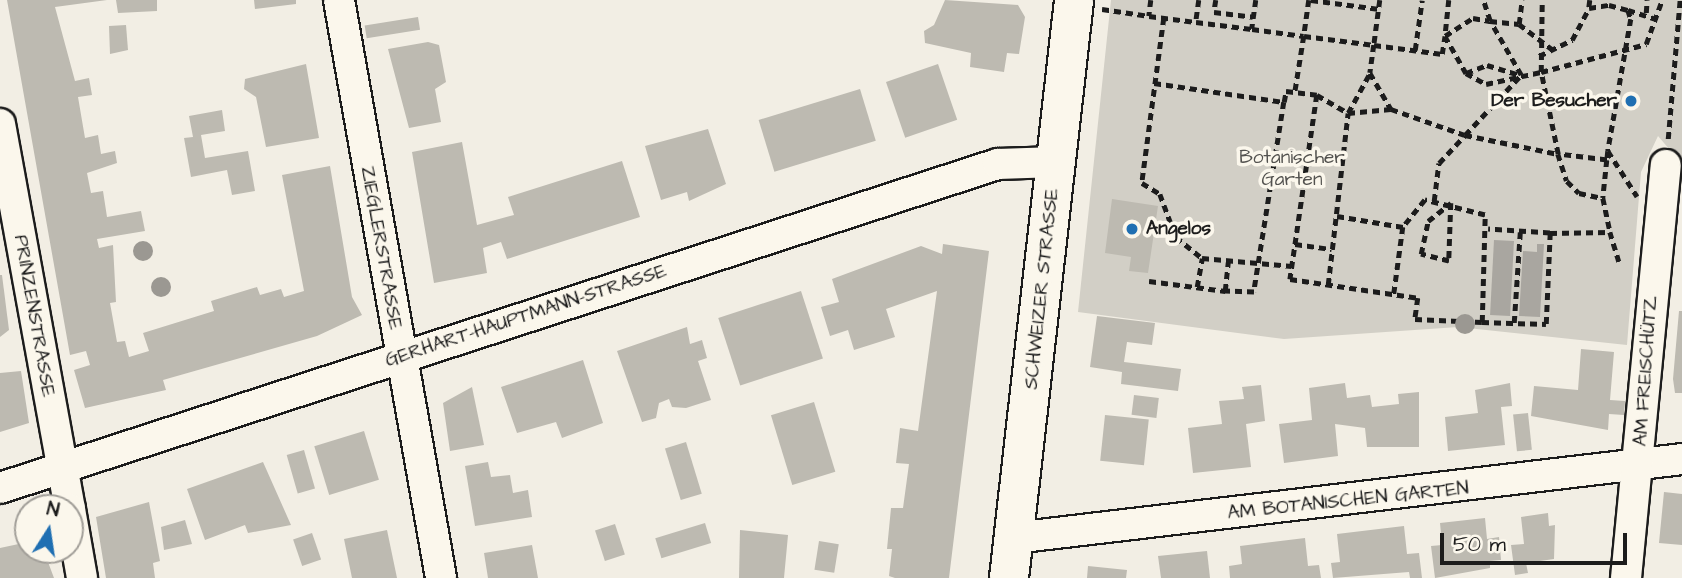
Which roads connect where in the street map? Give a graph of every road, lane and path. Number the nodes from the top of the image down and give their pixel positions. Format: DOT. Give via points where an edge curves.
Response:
graph roads {
  1 [pos="339,0"];
  2 [pos="1151,0"];
  3 [pos="1199,0"];
  4 [pos="1216,0"];
  5 [pos="1256,0"];
  6 [pos="1310,0"];
  7 [pos="1380,0"];
  8 [pos="1422,0"];
  9 [pos="1449,0"];
  10 [pos="1483,0"];
  11 [pos="1522,0"];
  12 [pos="1542,0"];
  13 [pos="1590,0"];
  14 [pos="1647,0"];
  15 [pos="1662,0"];
  16 [pos="1680,0"];
  17 [pos="1088,4"];
  18 [pos="1589,8"];
  19 [pos="1379,9"];
  20 [pos="1628,10"];
  21 [pos="1646,13"];
  22 [pos="1149,16"];
  23 [pos="1253,17"];
  24 [pos="1164,18"];
  25 [pos="1659,20"];
  26 [pos="1490,21"];
  27 [pos="1196,22"];
  28 [pos="1519,24"];
  29 [pos="1252,29"];
  30 [pos="1304,36"];
  31 [pos="1445,36"];
  32 [pos="1537,42"];
  33 [pos="1374,45"];
  34 [pos="1621,49"];
  35 [pos="1553,50"];
  36 [pos="1415,51"];
  37 [pos="1539,56"];
  38 [pos="1541,72"];
  39 [pos="1370,73"];
  40 [pos="1466,73"];
  41 [pos="1521,75"];
  42 [pos="1154,83"];
  43 [pos="1294,92"];
  44 [pos="1317,95"];
  45 [pos="1284,102"];
  46 [pos="1391,108"];
  47 [pos="1348,113"];
  48 [pos="0,124"];
  49 [pos="1465,135"];
  50 [pos="1608,151"];
  51 [pos="1558,154"];
  52 [pos="1607,160"];
  53 [pos="1056,162"];
  54 [pos="1666,165"];
  55 [pos="1633,194"];
  56 [pos="1603,198"];
  57 [pos="1434,201"];
  58 [pos="1451,203"];
  59 [pos="1337,216"];
  60 [pos="1403,227"];
  61 [pos="1488,229"];
  62 [pos="1520,232"];
  63 [pos="1610,232"];
  64 [pos="1550,233"];
  65 [pos="1295,244"];
  66 [pos="1332,249"];
  67 [pos="1202,258"];
  68 [pos="1228,262"];
  69 [pos="1619,262"];
  70 [pos="1262,265"];
  71 [pos="1292,266"];
  72 [pos="1149,281"];
  73 [pos="1328,285"];
  74 [pos="1196,287"];
  75 [pos="1225,291"];
  76 [pos="1394,294"];
  77 [pos="1482,322"];
  78 [pos="1514,323"];
  79 [pos="400,357"];
  80 [pos="1682,459"];
  81 [pos="1639,466"];
  82 [pos="62,467"];
  83 [pos="0,488"];
  84 [pos="67,494"];
  85 [pos="1014,538"];
  86 [pos="441,578"];
  87 [pos="1009,578"];
  88 [pos="1626,578"];
  1 -- 79 [label="street, ZIEGLERSTRASSE"];
  2 -- 22 [label="path"];
  3 -- 27 [label="path"];
  4 -- 23 [label="path" via="1214,12"];
  5 -- 23 [label="path"];
  6 -- 19 [label="path"];
  6 -- 30 [label="path"];
  7 -- 19 [label="path"];
  8 -- 36 [label="path"];
  9 -- 31 [label="path"];
  10 -- 26 [label="path"];
  11 -- 28 [label="path"];
  12 -- 32 [label="path"];
  13 -- 18 [label="path"];
  14 -- 21 [label="path"];
  15 -- 25 [label="path"];
  16 -- 54 [label="path"];
  17 -- 22 [label="path"];
  17 -- 53 [label="main road, SCHWEIZER STRASSE"];
  18 -- 20 [label="path"];
  18 -- 35 [label="path" via="1572,40"];
  19 -- 33 [label="path"];
  20 -- 21 [label="path"];
  20 -- 34 [label="path" via="1630,30"];
  21 -- 25 [label="path"];
  22 -- 24 [label="path"];
  23 -- 29 [label="path"];
  24 -- 27 [label="path"];
  24 -- 42 [label="path"];
  25 -- 34 [label="path" via="1646,44"];
  26 -- 28 [label="path"];
  26 -- 31 [label="path" via="1473,18"];
  26 -- 41 [label="path"];
  27 -- 29 [label="path"];
  28 -- 32 [label="path"];
  29 -- 30 [label="path"];
  30 -- 33 [label="path"];
  30 -- 43 [label="path"];
  31 -- 36 [label="path" via="1443,54"];
  31 -- 40 [label="path"];
  32 -- 35 [label="path"];
  32 -- 37 [label="path"];
  33 -- 36 [label="path"];
  33 -- 39 [label="path"];
  34 -- 38 [label="path"];
  34 -- 50 [label="path"];
  35 -- 37 [label="path"];
  37 -- 38 [label="path"];
  38 -- 41 [label="path"];
  38 -- 51 [label="path"];
  39 -- 46 [label="path"];
  39 -- 47 [label="path"];
  40 -- 41 [label="path" via="1487,65"];
  40 -- 41 [label="path" via="1486,84"];
  41 -- 49 [label="path"];
  42 -- 45 [label="path"];
  42 -- 67 [label="path" via="1142,183 1160,194 1176,237"];
  43 -- 44 [label="path"];
  43 -- 45 [label="path" via="1286,91"];
  44 -- 47 [label="path"];
  44 -- 65 [label="path"];
  45 -- 70 [label="path"];
  46 -- 47 [label="path"];
  46 -- 49 [label="path"];
  47 -- 59 [label="path"];
  48 -- 82 [label="street, PRINZENSTRASSE"];
  49 -- 51 [label="path"];
  49 -- 57 [label="path" via="1438,163"];
  50 -- 52 [label="path"];
  50 -- 55 [label="path"];
  51 -- 52 [label="path"];
  51 -- 56 [label="path" via="1567,181 1579,193"];
  52 -- 56 [label="path"];
  53 -- 79 [label="street, GERHART-HAUPTMANN-STRASSE" via="998,164"];
  53 -- 85 [label="main road, SCHWEIZER STRASSE"];
  54 -- 81 [label="street, AM FREISCHÜTZ"];
  56 -- 63 [label="path"];
  57 -- 58 [label="path"];
  57 -- 60 [label="path" via="1425,200"];
  58 -- 58 [label="path" via="1449,261 1421,254 1428,220"];
  58 -- 61 [label="path" via="1485,215"];
  59 -- 60 [label="path"];
  59 -- 66 [label="path"];
  60 -- 76 [label="path"];
  61 -- 62 [label="path"];
  61 -- 77 [label="path"];
  62 -- 64 [label="path"];
  62 -- 78 [label="path"];
  63 -- 64 [label="path"];
  63 -- 69 [label="path"];
  64 -- 78 [label="path" via="1546,324"];
  65 -- 66 [label="path"];
  65 -- 71 [label="path"];
  66 -- 73 [label="path"];
  67 -- 68 [label="path"];
  67 -- 74 [label="path"];
  68 -- 70 [label="path"];
  68 -- 75 [label="path"];
  70 -- 71 [label="path"];
  70 -- 75 [label="path" via="1254,292"];
  71 -- 73 [label="path" via="1290,279"];
  72 -- 74 [label="path"];
  73 -- 76 [label="path"];
  74 -- 75 [label="path"];
  76 -- 77 [label="path" via="1418,298 1415,319"];
  77 -- 78 [label="path"];
  79 -- 82 [label="street, GERHART-HAUPTMANN-STRASSE"];
  79 -- 86 [label="street, ZIEGLERSTRASSE"];
  80 -- 81 [label="street, AM BOTANISCHEN GARTEN"];
  81 -- 85 [label="street, AM BOTANISCHEN GARTEN"];
  81 -- 88 [label="street, AM FREISCHÜTZ"];
  82 -- 83 [label="street, GERHART-HAUPTMANN-STRASSE"];
  82 -- 84 [label="street, PRINZENSTRASSE"];
  85 -- 87 [label="main road, SCHWEIZER STRASSE"];
}
